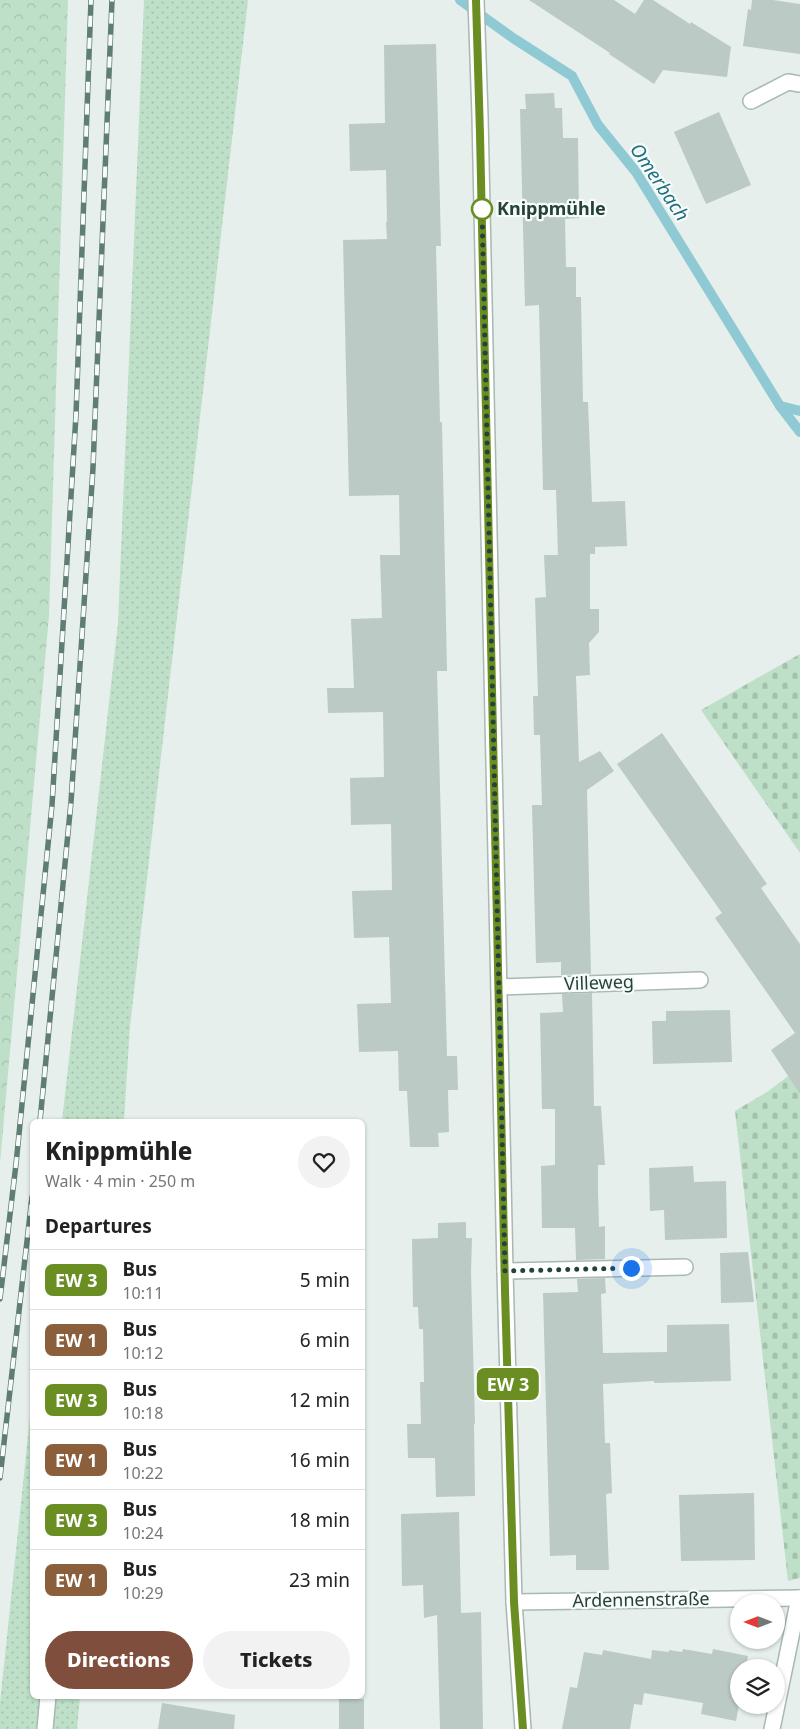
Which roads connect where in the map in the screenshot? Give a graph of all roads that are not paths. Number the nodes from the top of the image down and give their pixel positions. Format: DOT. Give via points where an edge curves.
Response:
graph roads {
  1 [pos="476,0"];
  2 [pos="800,84"];
  3 [pos="751,101"];
  4 [pos="700,980"];
  5 [pos="499,987"];
  6 [pos="685,1267"];
  7 [pos="505,1271"];
  8 [pos="800,1598"];
  9 [pos="514,1602"];
  10 [pos="48,1699"];
  11 [pos="45,1729"];
  12 [pos="523,1729"];
  13 [pos="772,1729"];
  1 -- 5 [label="street"];
  2 -- 3 [label="street" via="788,82"];
  4 -- 5 [label="street, Villeweg"];
  5 -- 7 [label="street"];
  6 -- 7 [label="street"];
  7 -- 9 [label="street"];
  8 -- 9 [label="street, Ardennenstraße"];
  8 -- 13 [label="street, Ardennenstraße"];
  9 -- 12 [label="street"];
  10 -- 11 [label="street"];
}
